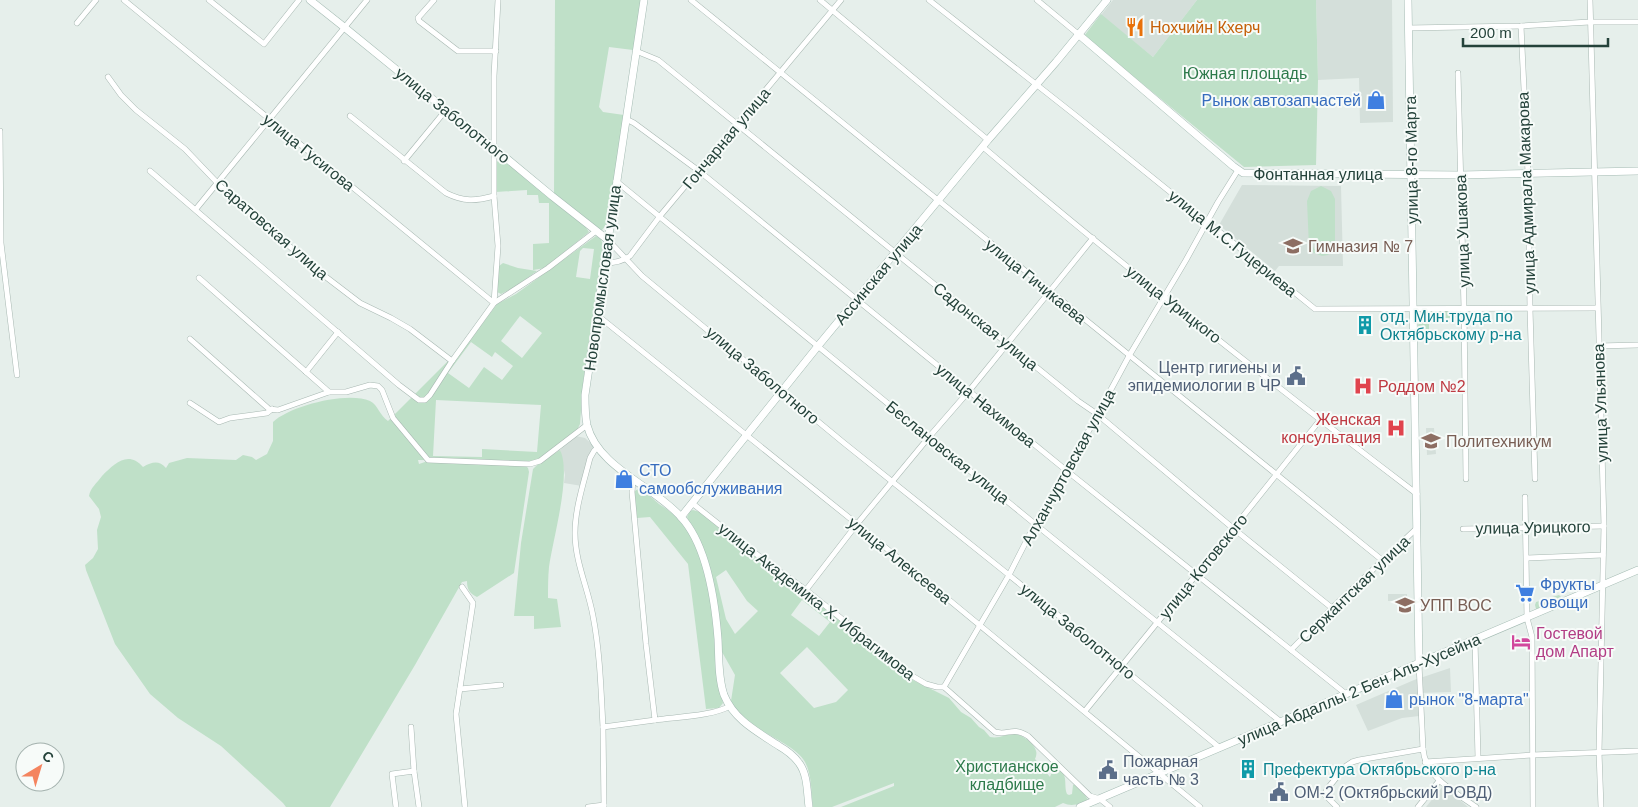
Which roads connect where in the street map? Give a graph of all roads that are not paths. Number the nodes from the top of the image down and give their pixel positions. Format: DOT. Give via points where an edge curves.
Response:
graph roads {
  1 [pos="96,0"];
  2 [pos="124,0"];
  3 [pos="209,0"];
  4 [pos="299,0"];
  5 [pos="310,0"];
  6 [pos="366,0"];
  7 [pos="434,0"];
  8 [pos="498,0"];
  9 [pos="644,0"];
  10 [pos="691,0"];
  11 [pos="820,0"];
  12 [pos="840,0"];
  13 [pos="929,0"];
  14 [pos="1036,0"];
  15 [pos="1106,0"];
  16 [pos="1408,0"];
  17 [pos="1590,0"];
  18 [pos="832,10"];
  19 [pos="1590,22"];
  20 [pos="1638,22"];
  21 [pos="77,23"];
  22 [pos="344,26"];
  23 [pos="1521,26"];
  24 [pos="1408,28"];
  25 [pos="1078,34"];
  26 [pos="496,50"];
  27 [pos="636,51"];
  28 [pos="780,73"];
  29 [pos="1458,73"];
  30 [pos="108,77"];
  31 [pos="1036,84"];
  32 [pos="446,110"];
  33 [pos="350,116"];
  34 [pos="269,119"];
  35 [pos="626,119"];
  36 [pos="738,124"];
  37 [pos="0,132"];
  38 [pos="988,140"];
  39 [pos="493,147"];
  40 [pos="983,147"];
  41 [pos="404,161"];
  42 [pos="1238,170"];
  43 [pos="150,171"];
  44 [pos="699,171"];
  45 [pos="1638,171"];
  46 [pos="1594,172"];
  47 [pos="1528,173"];
  48 [pos="1411,174"];
  49 [pos="1460,175"];
  50 [pos="616,181"];
  51 [pos="217,183"];
  52 [pos="494,196"];
  53 [pos="938,202"];
  54 [pos="196,209"];
  55 [pos="660,216"];
  56 [pos="1207,222"];
  57 [pos="596,231"];
  58 [pos="1093,238"];
  59 [pos="608,240"];
  60 [pos="1,243"];
  61 [pos="895,253"];
  62 [pos="626,259"];
  63 [pos="605,262"];
  64 [pos="199,278"];
  65 [pos="1049,290"];
  66 [pos="1164,297"];
  67 [pos="856,300"];
  68 [pos="494,303"];
  69 [pos="1413,308"];
  70 [pos="1464,308"];
  71 [pos="1597,308"];
  72 [pos="1530,309"];
  73 [pos="597,315"];
  74 [pos="338,332"];
  75 [pos="190,339"];
  76 [pos="1007,343"];
  77 [pos="1638,345"];
  78 [pos="818,346"];
  79 [pos="1598,346"];
  80 [pos="1129,356"];
  81 [pos="452,361"];
  82 [pos="306,372"];
  83 [pos="17,375"];
  84 [pos="782,390"];
  85 [pos="969,391"];
  86 [pos="329,392"];
  87 [pos="190,403"];
  88 [pos="272,409"];
  89 [pos="1098,414"];
  90 [pos="1320,420"];
  91 [pos="587,425"];
  92 [pos="746,435"];
  93 [pos="929,437"];
  94 [pos="598,447"];
  95 [pos="1067,471"];
  96 [pos="1277,476"];
  97 [pos="633,479"];
  98 [pos="1466,479"];
  99 [pos="1535,479"];
  100 [pos="893,481"];
  101 [pos="1417,494"];
  102 [pos="1525,497"];
  103 [pos="692,503"];
  104 [pos="681,517"];
  105 [pos="857,524"];
  106 [pos="1035,524"];
  107 [pos="1604,526"];
  108 [pos="1417,528"];
  109 [pos="1526,528"];
  110 [pos="1234,529"];
  111 [pos="1463,529"];
  112 [pos="1603,555"];
  113 [pos="1526,558"];
  114 [pos="1382,560"];
  115 [pos="1638,570"];
  116 [pos="1009,575"];
  117 [pos="1196,575"];
  118 [pos="1603,586"];
  119 [pos="462,587"];
  120 [pos="806,590"];
  121 [pos="1332,608"];
  122 [pos="1527,618"];
  123 [pos="1158,622"];
  124 [pos="979,625"];
  125 [pos="1475,640"];
  126 [pos="1291,650"];
  127 [pos="1420,664"];
  128 [pos="1121,667"];
  129 [pos="501,685"];
  130 [pos="944,687"];
  131 [pos="460,690"];
  132 [pos="1346,694"];
  133 [pos="730,706"];
  134 [pos="1085,711"];
  135 [pos="655,720"];
  136 [pos="1281,722"];
  137 [pos="411,727"];
  138 [pos="602,727"];
  139 [pos="1220,748"];
  140 [pos="1423,749"];
  141 [pos="1638,751"];
  142 [pos="1600,752"];
  143 [pos="1532,755"];
  144 [pos="1478,758"];
  145 [pos="1425,762"];
  146 [pos="414,771"];
  147 [pos="1160,774"];
  148 [pos="1439,780"];
  149 [pos="1100,799"];
  150 [pos="604,806"];
  151 [pos="396,807"];
  152 [pos="420,807"];
  153 [pos="465,807"];
  154 [pos="588,807"];
  155 [pos="809,807"];
  156 [pos="1080,807"];
  157 [pos="1110,807"];
  158 [pos="1200,807"];
  159 [pos="1337,807"];
  160 [pos="1418,807"];
  161 [pos="1476,807"];
  162 [pos="1533,807"];
  163 [pos="1601,807"];
  1 -- 21 [label="street"];
  2 -- 34 [label="street, улица Гусигова"];
  3 -- 4 [label="street" via="264,44"];
  5 -- 22 [label="street, улица Заболотного"];
  6 -- 22 [label="street"];
  7 -- 26 [label="street" via="418,18 419,21 458,51"];
  8 -- 26 [label="street"];
  9 -- 27 [label="street, Новопромысловая улица"];
  10 -- 28 [label="street, улица Гичикаева"];
  11 -- 18 [label="street"];
  12 -- 18 [label="street, Гончарная улица"];
  13 -- 31 [label="street, улица М.С.Гуцериева"];
  14 -- 25 [label="street"];
  15 -- 25 [label="street, Ассинская улица"];
  16 -- 24 [label="street, улица 8-го Марта"];
  17 -- 19 [label="street, улица Ульянова"];
  18 -- 28 [label="street, Гончарная улица"];
  18 -- 38 [label="street"];
  19 -- 20 [label="street"];
  19 -- 23 [label="street"];
  19 -- 46 [label="street, улица Ульянова"];
  22 -- 32 [label="street, улица Заболотного"];
  22 -- 34 [label="street"];
  23 -- 24 [label="street"];
  23 -- 47 [label="street, улица Адмирала Макарова"];
  24 -- 48 [label="street, улица 8-го Марта"];
  25 -- 31 [label="street, Ассинская улица"];
  25 -- 42 [label="street, Фонтанная улица"];
  26 -- 39 [label="street"];
  27 -- 35 [label="street, Новопромысловая улица"];
  27 -- 36 [label="street, Садонская улица" via="658,60"];
  28 -- 36 [label="street, Гончарная улица"];
  28 -- 53 [label="street, улица Гичикаева"];
  29 -- 49 [label="street, улица Ушакова"];
  30 -- 51 [label="street, Саратовская улица" via="136,110 185,149"];
  31 -- 38 [label="street, Ассинская улица"];
  31 -- 56 [label="street, улица М.С.Гуцериева"];
  32 -- 39 [label="street, улица Заболотного"];
  32 -- 41 [label="street"];
  33 -- 41 [label="street"];
  34 -- 51 [label="street"];
  34 -- 68 [label="street, улица Гусигова"];
  35 -- 44 [label="street, улица Нахимова"];
  35 -- 50 [label="street, Новопромысловая улица"];
  36 -- 44 [label="street, Гончарная улица"];
  36 -- 61 [label="street, Садонская улица"];
  37 -- 60 [label="street"];
  38 -- 40 [label="street, Ассинская улица"];
  39 -- 52 [label="street"];
  39 -- 57 [label="street, улица Заболотного"];
  40 -- 53 [label="street, Ассинская улица"];
  40 -- 58 [label="street, улица Урицкого"];
  41 -- 52 [label="street" via="456,198 479,201"];
  42 -- 48 [label="street, Фонтанная улица" via="1248,174"];
  42 -- 56 [label="street, Алханчуртовская улица"];
  43 -- 54 [label="street"];
  44 -- 55 [label="street, Гончарная улица"];
  44 -- 67 [label="street, улица Нахимова"];
  45 -- 46 [label="street, Фонтанная улица"];
  46 -- 47 [label="street, Фонтанная улица"];
  46 -- 71 [label="street, улица Ульянова"];
  47 -- 49 [label="street, Фонтанная улица"];
  47 -- 72 [label="street, улица Адмирала Макарова"];
  48 -- 49 [label="street, Фонтанная улица"];
  48 -- 69 [label="street, улица 8-го Марта"];
  49 -- 70 [label="street, улица Ушакова"];
  50 -- 55 [label="street, Беслановская улица"];
  50 -- 59 [label="street, Новопромысловая улица"];
  51 -- 54 [label="street"];
  51 -- 81 [label="street, Саратовская улица" via="360,303 410,329"];
  52 -- 68 [label="street" via="498,246"];
  53 -- 61 [label="street, Ассинская улица"];
  53 -- 65 [label="street, улица Гичикаева"];
  54 -- 74 [label="street"];
  55 -- 62 [label="street, Гончарная улица"];
  55 -- 78 [label="street, Беслановская улица"];
  56 -- 66 [label="street, Алханчуртовская улица"];
  56 -- 69 [label="street, улица М.С.Гуцериева" via="1315,309"];
  57 -- 59 [label="street, улица Заболотного"];
  57 -- 68 [label="street" via="548,268"];
  58 -- 65 [label="street"];
  58 -- 66 [label="street, улица Урицкого"];
  59 -- 62 [label="street, улица Заболотного"];
  59 -- 63 [label="street, Новопромысловая улица"];
  60 -- 83 [label="street"];
  61 -- 67 [label="street, Ассинская улица"];
  61 -- 76 [label="street, Садонская улица"];
  62 -- 63 [label="street"];
  62 -- 84 [label="street, улица Заболотного" via="642,276"];
  63 -- 73 [label="street, Новопромысловая улица"];
  64 -- 82 [label="street"];
  65 -- 76 [label="street"];
  65 -- 80 [label="street, улица Гичикаева"];
  66 -- 80 [label="street, Алханчуртовская улица"];
  66 -- 90 [label="street, улица Урицкого"];
  67 -- 78 [label="street, Ассинская улица"];
  67 -- 85 [label="street, улица Нахимова"];
  68 -- 81 [label="street"];
  69 -- 70 [label="street, улица М.С.Гуцериева"];
  69 -- 101 [label="street, улица 8-го Марта"];
  70 -- 72 [label="street, улица М.С.Гуцериева"];
  70 -- 98 [label="street, улица Ушакова"];
  71 -- 72 [label="street, улица М.С.Гуцериева"];
  71 -- 79 [label="street, улица Ульянова"];
  72 -- 99 [label="street, улица Адмирала Макарова"];
  73 -- 91 [label="street, Новопромысловая улица" via="585,395"];
  73 -- 92 [label="street, улица Алексеева"];
  74 -- 81 [label="street" via="419,400 428,398"];
  74 -- 82 [label="street"];
  75 -- 88 [label="street"];
  76 -- 85 [label="street"];
  76 -- 89 [label="street, Садонская улица"];
  77 -- 79 [label="street"];
  78 -- 84 [label="street, Ассинская улица"];
  78 -- 93 [label="street, Беслановская улица"];
  79 -- 107 [label="street, улица Ульянова"];
  80 -- 89 [label="street, Алханчуртовская улица"];
  80 -- 96 [label="street, улица Гичикаева"];
  82 -- 86 [label="street"];
  84 -- 92 [label="street, Ассинская улица"];
  84 -- 100 [label="street, улица Заболотного"];
  85 -- 93 [label="street"];
  85 -- 95 [label="street, улица Нахимова"];
  86 -- 88 [label="street" via="278,410"];
  86 -- 91 [label="street" via="378,386 393,418 428,460 530,464 540,461"];
  87 -- 88 [label="street" via="219,422 267,413"];
  89 -- 95 [label="street, Алханчуртовская улица"];
  89 -- 110 [label="street, Садонская улица"];
  90 -- 96 [label="street, улица Котовского"];
  90 -- 101 [label="street, улица Урицкого"];
  91 -- 94 [label="street, Новопромысловая улица"];
  92 -- 103 [label="street, Ассинская улица"];
  92 -- 105 [label="street, улица Алексеева"];
  93 -- 100 [label="street"];
  93 -- 106 [label="street, Беслановская улица"];
  94 -- 97 [label="street, Новопромысловая улица"];
  94 -- 138 [label="street" via="590,458 575,536 595,626"];
  95 -- 106 [label="street, Алханчуртовская улица"];
  95 -- 117 [label="street, улица Нахимова"];
  96 -- 110 [label="street, улица Котовского"];
  96 -- 114 [label="street, улица Гичикаева"];
  97 -- 104 [label="street, Новопромысловая улица"];
  97 -- 135 [label="street"];
  100 -- 105 [label="street"];
  100 -- 116 [label="street, улица Заболотного"];
  101 -- 108 [label="street, улица 8-го Марта"];
  102 -- 109 [label="street"];
  103 -- 104 [label="street, Ассинская улица"];
  103 -- 120 [label="street, улица Академика Х. Ибрагимова"];
  104 -- 133 [label="street, Новопромысловая улица" via="696,540 706,570 713,601 723,692"];
  105 -- 120 [label="street"];
  105 -- 124 [label="street, улица Алексеева"];
  106 -- 116 [label="street, Алханчуртовская улица"];
  106 -- 123 [label="street, Беслановская улица"];
  107 -- 109 [label="street, улица Урицкого"];
  107 -- 112 [label="street, улица Ульянова"];
  108 -- 114 [label="street, Сержантская улица"];
  108 -- 127 [label="street, улица 8-го Марта"];
  109 -- 111 [label="street, улица Урицкого"];
  109 -- 113 [label="street"];
  110 -- 117 [label="street, улица Котовского"];
  110 -- 121 [label="street, Садонская улица"];
  112 -- 113 [label="street"];
  112 -- 118 [label="street, улица Ульянова"];
  113 -- 122 [label="street"];
  114 -- 121 [label="street, Сержантская улица"];
  115 -- 118 [label="street, улица Абдаллы 2 Бен Аль-Хусейна"];
  116 -- 124 [label="street, Алханчуртовская улица"];
  116 -- 128 [label="street, улица Заболотного"];
  117 -- 123 [label="street, улица Котовского"];
  117 -- 126 [label="street, улица Нахимова"];
  118 -- 122 [label="street, улица Абдаллы 2 Бен Аль-Хусейна"];
  118 -- 142 [label="street, улица Ульянова"];
  119 -- 131 [label="street" via="473,603"];
  120 -- 130 [label="street, улица Академика Х. Ибрагимова" via="902,670 926,684"];
  121 -- 126 [label="street, Сержантская улица"];
  122 -- 125 [label="street, улица Абдаллы 2 Бен Аль-Хусейна"];
  122 -- 143 [label="street" via="1532,637"];
  123 -- 128 [label="street, улица Котовского"];
  123 -- 136 [label="street, Беслановская улица"];
  124 -- 130 [label="street, Алханчуртовская улица"];
  124 -- 134 [label="street, улица Алексеева"];
  125 -- 127 [label="street, улица Абдаллы 2 Бен Аль-Хусейна"];
  125 -- 144 [label="street"];
  126 -- 132 [label="street, улица Нахимова"];
  127 -- 132 [label="street, улица Абдаллы 2 Бен Аль-Хусейна"];
  127 -- 140 [label="street, улица 8-го Марта"];
  128 -- 134 [label="street, улица Котовского"];
  128 -- 139 [label="street, улица Заболотного"];
  129 -- 131 [label="street"];
  130 -- 149 [label="street, улица Академика Х. Ибрагимова" via="995,732 1013,730 1028,736 1090,796"];
  131 -- 153 [label="street" via="456,724"];
  132 -- 136 [label="street, улица Абдаллы 2 Бен Аль-Хусейна"];
  133 -- 135 [label="street" via="725,710"];
  133 -- 155 [label="street" via="746,723 800,763"];
  134 -- 147 [label="street, улица Алексеева"];
  135 -- 138 [label="street"];
  136 -- 139 [label="street, улица Абдаллы 2 Бен Аль-Хусейна"];
  137 -- 146 [label="street"];
  138 -- 150 [label="street"];
  139 -- 147 [label="street, улица Абдаллы 2 Бен Аль-Хусейна"];
  140 -- 145 [label="street, улица 8-го Марта"];
  140 -- 159 [label="street" via="1358,760 1346,766 1325,795"];
  141 -- 142 [label="street"];
  142 -- 143 [label="street"];
  142 -- 163 [label="street, улица Ульянова"];
  143 -- 144 [label="street"];
  143 -- 162 [label="street"];
  144 -- 145 [label="street"];
  145 -- 148 [label="street, улица 8-го Марта"];
  146 -- 151 [label="street" via="392,774"];
  146 -- 152 [label="street"];
  147 -- 149 [label="street, улица Абдаллы 2 Бен Аль-Хусейна"];
  147 -- 158 [label="street, улица Алексеева"];
  148 -- 160 [label="street"];
  148 -- 161 [label="street, улица 8-го Марта"];
  149 -- 156 [label="street, улица Абдаллы 2 Бен Аль-Хусейна"];
  149 -- 157 [label="street, улица Академика Х. Ибрагимова"];
  150 -- 154 [label="street"];
}
